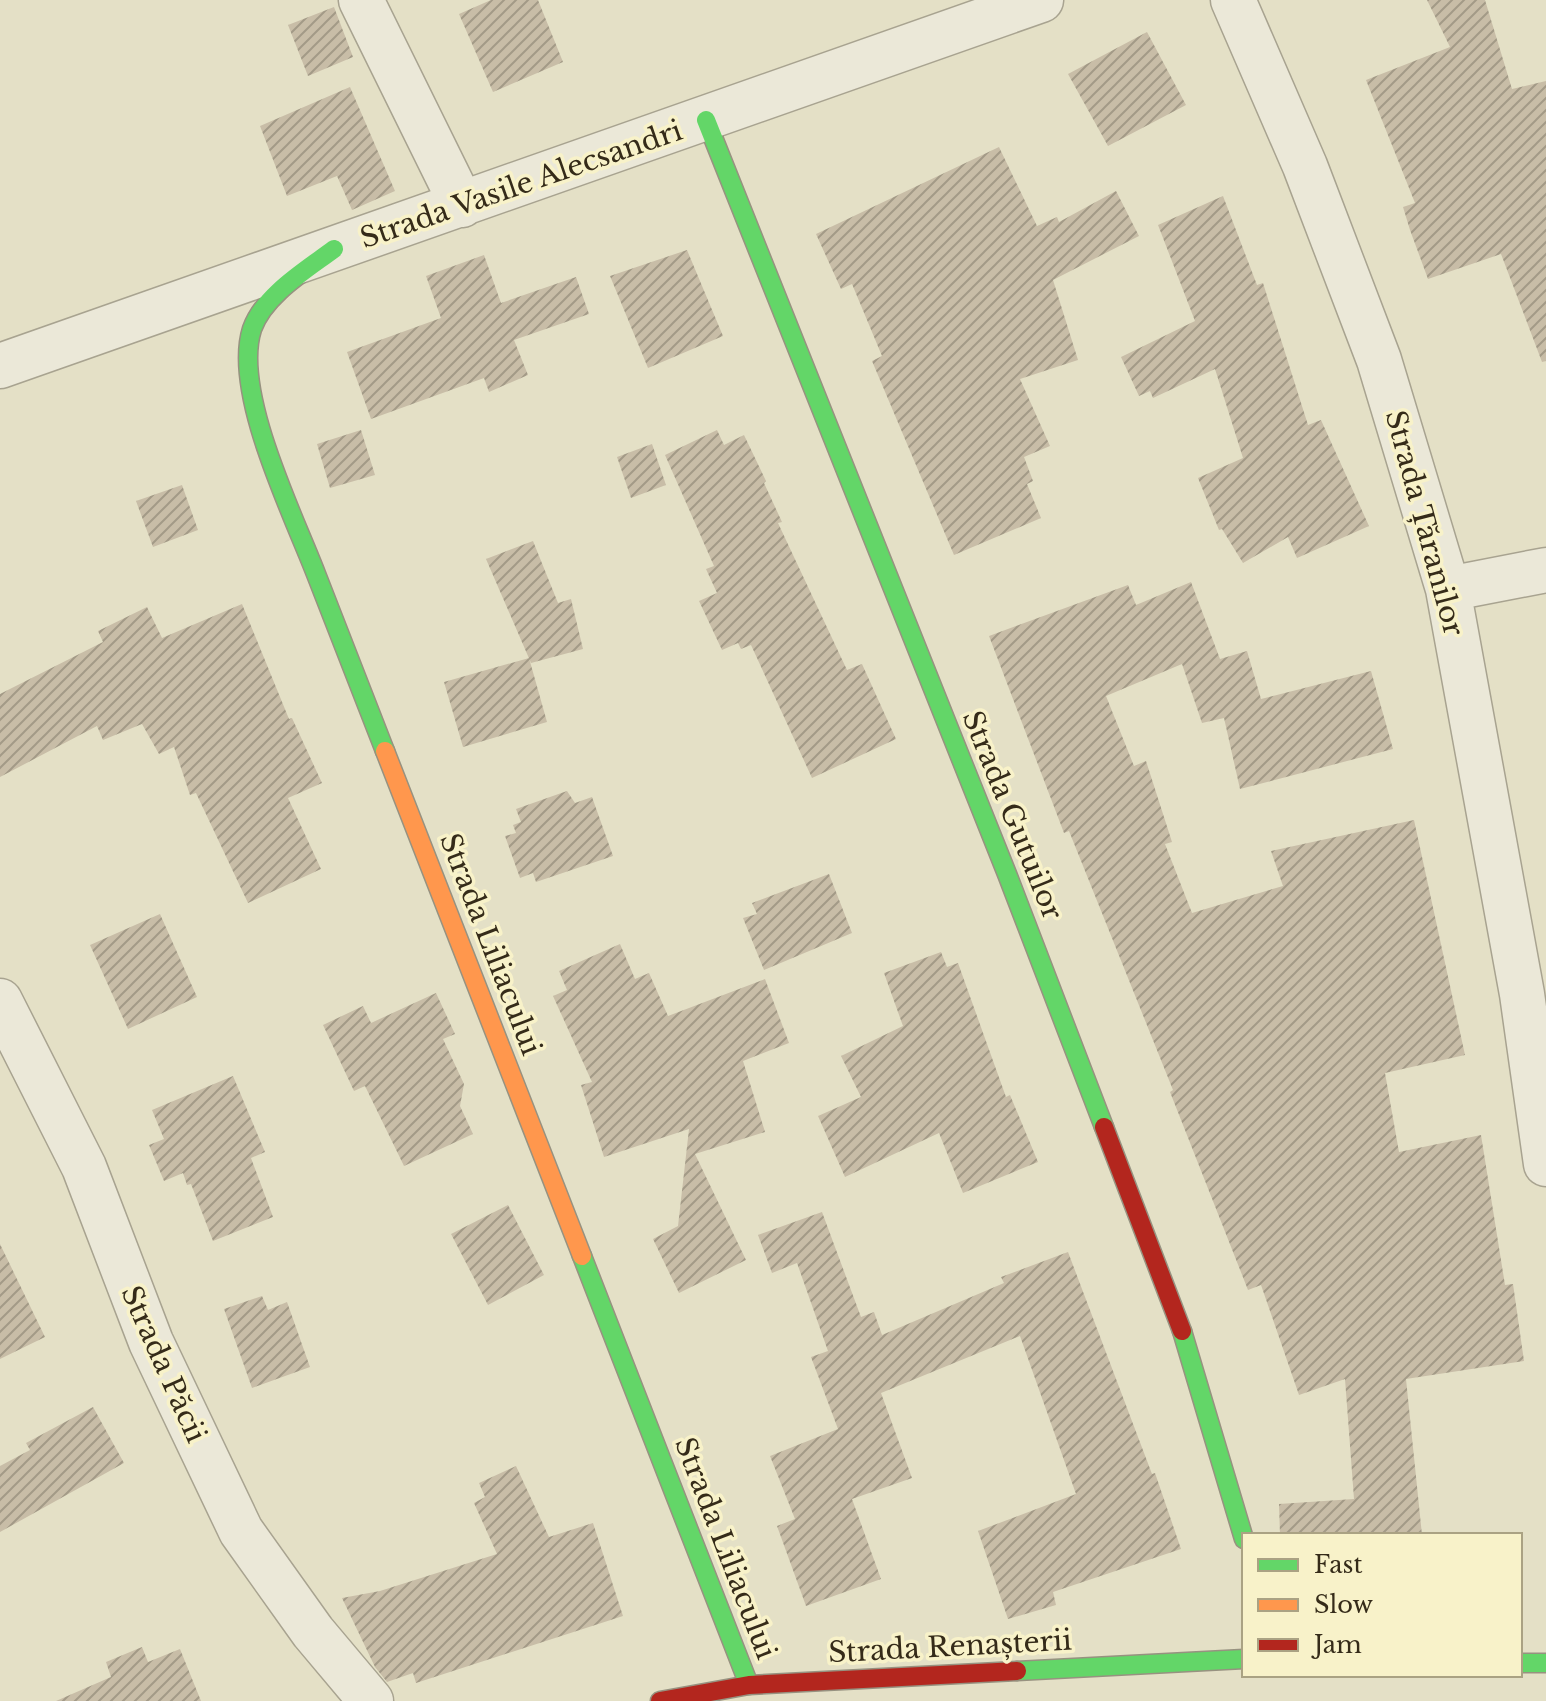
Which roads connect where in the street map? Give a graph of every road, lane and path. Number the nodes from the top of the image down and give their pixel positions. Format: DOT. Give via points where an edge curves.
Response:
graph roads {
  1 [pos="361,0"];
  2 [pos="1041,0"];
  3 [pos="1233,0"];
  4 [pos="706,120"];
  5 [pos="462,205"];
  6 [pos="334,249"];
  7 [pos="0,366"];
  8 [pos="1546,570"];
  9 [pos="1448,589"];
  10 [pos="0,1001"];
  11 [pos="1546,1164"];
  12 [pos="1242,1533"];
  13 [pos="1242,1659"];
  14 [pos="1522,1663"];
  15 [pos="1546,1663"];
  16 [pos="749,1685"];
  17 [pos="371,1701"];
  18 [pos="660,1701"];
  1 -- 5 [label="street"];
  2 -- 4 [label="street, Strada Vasile Alecsandri"];
  3 -- 9 [label="street, Strada Țăranilor" via="1305,166 1379,360"];
  4 -- 5 [label="street, Strada Vasile Alecsandri"];
  4 -- 12 [label="street, Strada Gutuilor" via="1007,874 1189,1350"];
  5 -- 6 [label="street, Strada Vasile Alecsandri"];
  6 -- 7 [label="street, Strada Vasile Alecsandri"];
  6 -- 16 [label="street, Strada Liliacului" via="274,294 248,332 247,377 263,437"];
  8 -- 9 [label="street"];
  9 -- 11 [label="street, Strada Țăranilor" via="1522,994"];
  10 -- 17 [label="street, Strada Păcii" via="84,1167 151,1342 241,1531 313,1632"];
  13 -- 16 [label="street, Strada Renașterii"];
  14 -- 15 [label="street"];
  16 -- 18 [label="street, Strada Renașterii"];
}
